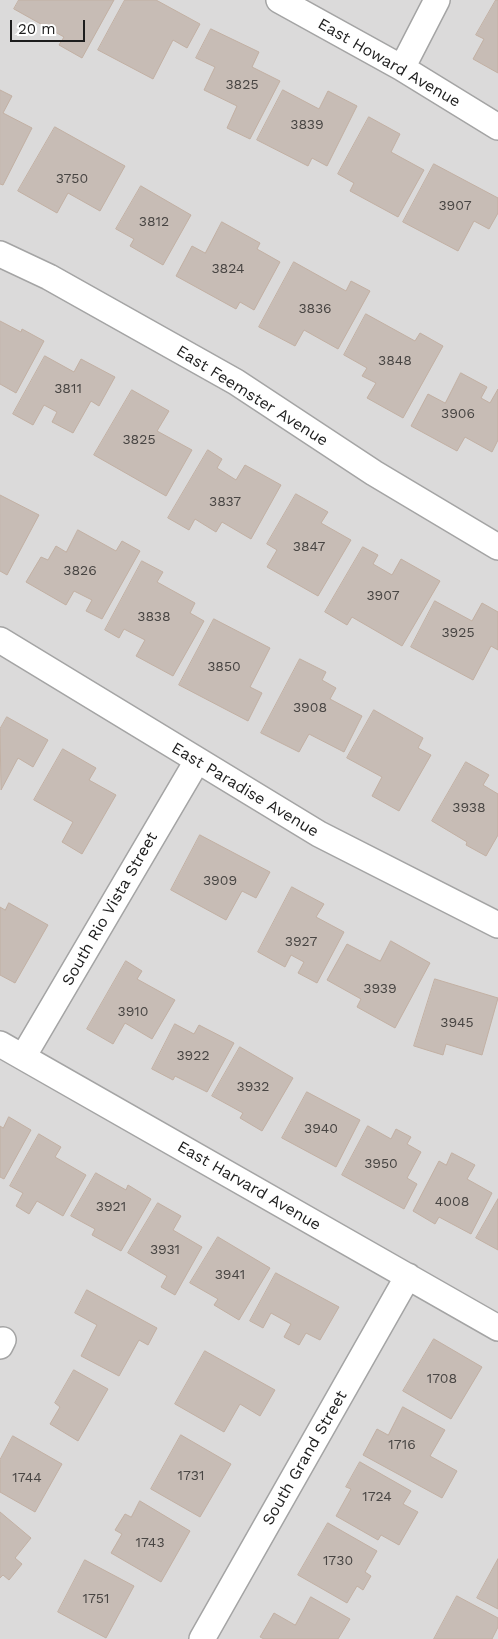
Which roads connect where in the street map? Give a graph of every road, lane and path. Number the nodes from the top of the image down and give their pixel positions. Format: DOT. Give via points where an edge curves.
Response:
graph roads {
  1 [pos="279,0"];
  2 [pos="437,0"];
  3 [pos="402,68"];
  4 [pos="498,127"];
  5 [pos="0,254"];
  6 [pos="498,547"];
  7 [pos="0,640"];
  8 [pos="197,761"];
  9 [pos="498,925"];
  10 [pos="0,1044"];
  11 [pos="23,1057"];
  12 [pos="408,1276"];
  13 [pos="498,1328"];
  14 [pos="202,1639"];
  1 -- 3 [label="street, East Howard Avenue"];
  2 -- 3 [label="street"];
  3 -- 4 [label="street, East Howard Avenue"];
  5 -- 6 [label="street, East Feemster Avenue" via="49,277 236,382 374,473"];
  7 -- 8 [label="street, East Paradise Avenue"];
  8 -- 9 [label="street, East Paradise Avenue" via="319,834"];
  8 -- 11 [label="street, South Rio Vista Street"];
  10 -- 11 [label="street, East Harvard Avenue"];
  11 -- 12 [label="street, East Harvard Avenue"];
  12 -- 13 [label="street, East Harvard Avenue"];
  12 -- 14 [label="street, South Grand Street"];
}
